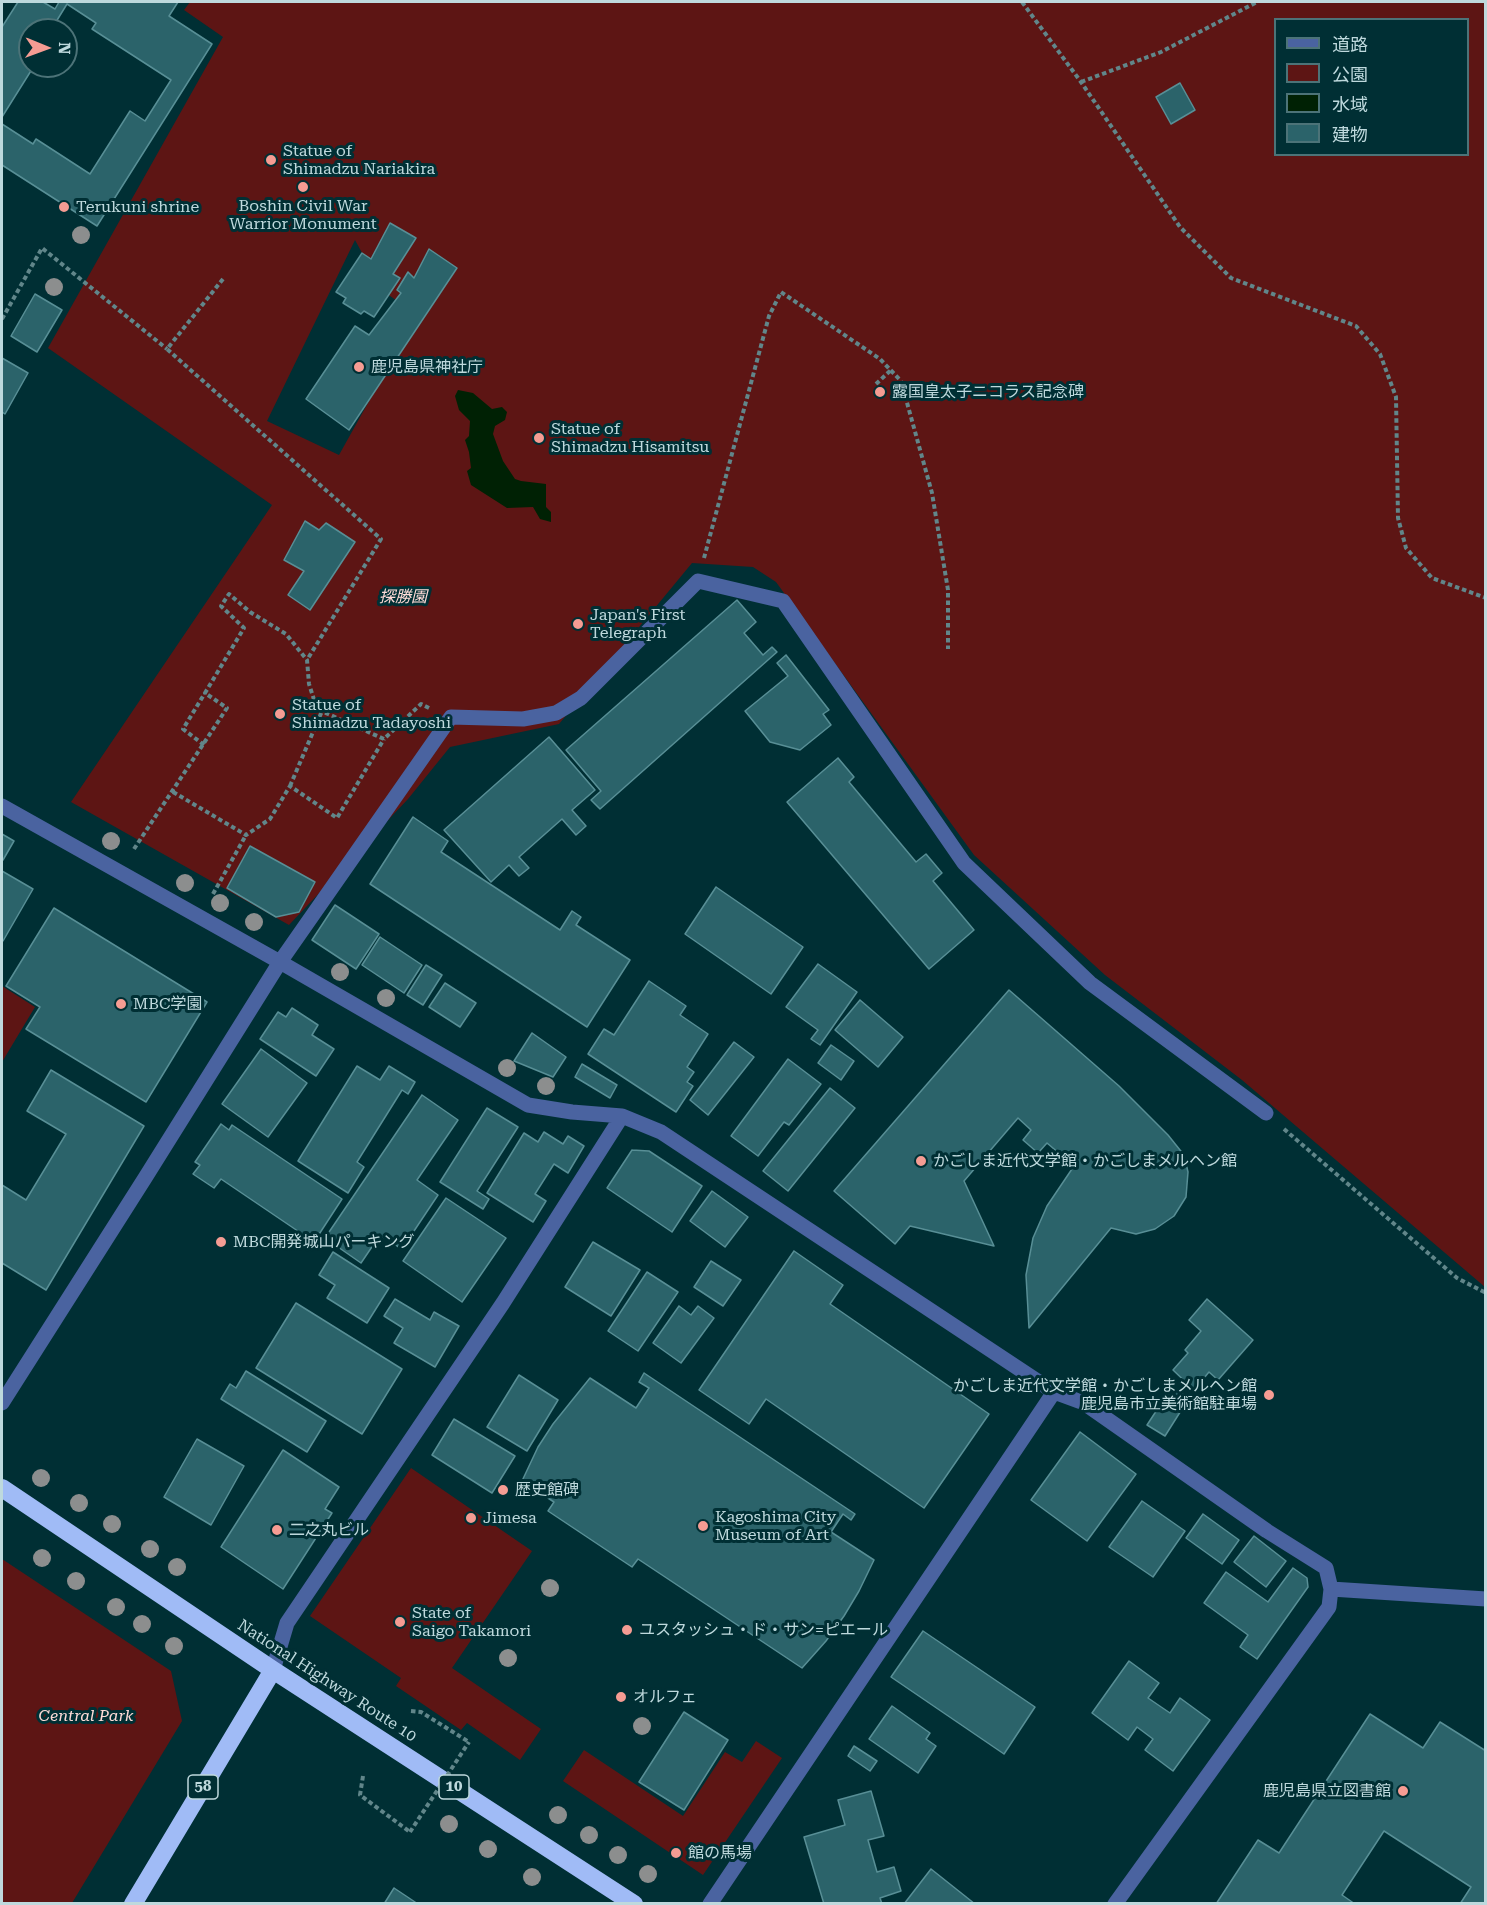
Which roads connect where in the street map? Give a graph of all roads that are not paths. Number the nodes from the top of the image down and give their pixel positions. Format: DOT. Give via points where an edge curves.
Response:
graph roads {
  1 [pos="2,806"];
  2 [pos="280,962"];
  3 [pos="1266,1113"];
  4 [pos="622,1116"];
  5 [pos="1054,1392"];
  6 [pos="2,1404"];
  7 [pos="2,1488"];
  8 [pos="1331,1589"];
  9 [pos="1485,1599"];
  10 [pos="273,1670"];
  11 [pos="133,1904"];
  12 [pos="634,1904"];
  13 [pos="710,1904"];
  14 [pos="1115,1904"];
  1 -- 2 [label="street"];
  2 -- 3 [label="street" via="451,717 523,719 556,713 581,698 698,581 783,601 964,863 1090,983"];
  2 -- 4 [label="street" via="528,1105"];
  2 -- 6 [label="street"];
  4 -- 5 [label="street" via="661,1132"];
  4 -- 10 [label="street" via="503,1303 287,1623"];
  5 -- 8 [label="street" via="1084,1403 1326,1568"];
  5 -- 13 [label="street"];
  7 -- 10 [label="highway, National Highway Route 10 / 10"];
  8 -- 9 [label="street"];
  8 -- 14 [label="street" via="1329,1607"];
  10 -- 11 [label="highway, 58"];
  10 -- 12 [label="highway, National Highway Route 10 / 10"];
}
